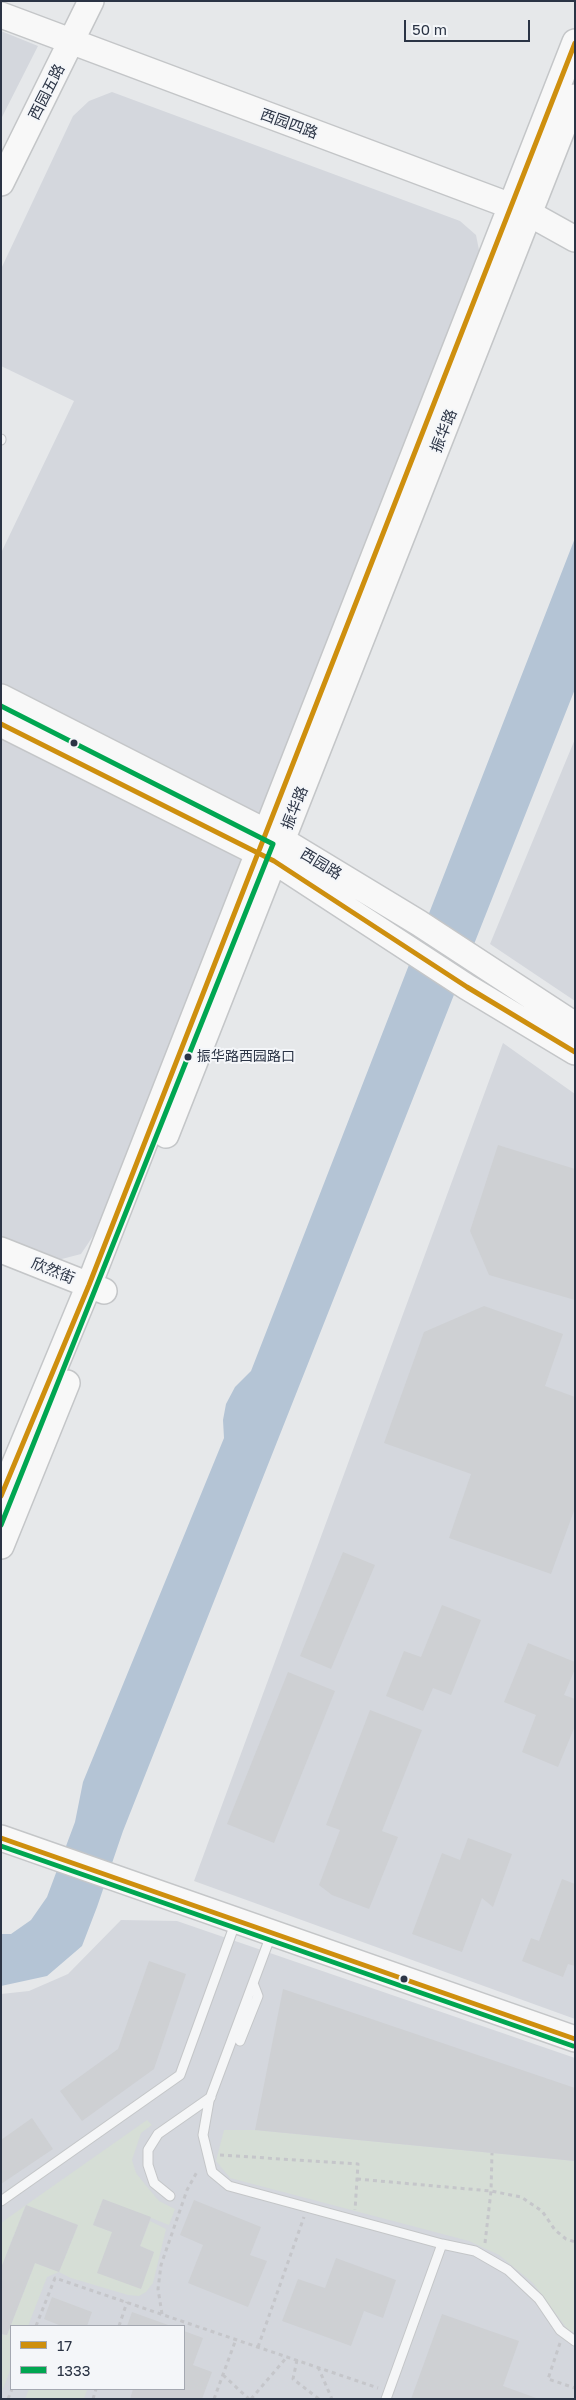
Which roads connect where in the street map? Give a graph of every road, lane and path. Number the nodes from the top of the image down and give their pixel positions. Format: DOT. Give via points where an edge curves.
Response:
graph roads {
  1 [pos="91,1"];
  2 [pos="1,15"];
  3 [pos="575,42"];
  4 [pos="72,43"];
  5 [pos="575,97"];
  6 [pos="1,183"];
  7 [pos="520,210"];
  8 [pos="575,239"];
  9 [pos="1,697"];
  10 [pos="1,724"];
  11 [pos="270,846"];
  12 [pos="575,1025"];
  13 [pos="575,1052"];
  14 [pos="1,1250"];
  15 [pos="97,1288"];
  16 [pos="1,1497"];
  17 [pos="1,1546"];
  18 [pos="1,1838"];
  19 [pos="236,1921"];
  20 [pos="271,1933"];
  21 [pos="253,1983"];
  22 [pos="575,2039"];
  23 [pos="240,2041"];
  24 [pos="211,2097"];
  25 [pos="492,2152"];
  26 [pos="208,2154"];
  27 [pos="357,2180"];
  28 [pos="491,2191"];
  29 [pos="170,2196"];
  30 [pos="1,2201"];
  31 [pos="307,2207"];
  32 [pos="355,2220"];
  33 [pos="575,2242"];
  34 [pos="442,2244"];
  35 [pos="484,2256"];
  36 [pos="127,2302"];
  37 [pos="162,2314"];
  38 [pos="36,2325"];
  39 [pos="119,2325"];
  40 [pos="564,2332"];
  41 [pos="236,2339"];
  42 [pos="575,2341"];
  43 [pos="258,2347"];
  44 [pos="287,2357"];
  45 [pos="297,2360"];
  46 [pos="318,2367"];
  47 [pos="223,2375"];
  48 [pos="575,2388"];
  49 [pos="310,2392"];
  50 [pos="387,2395"];
  51 [pos="214,2399"];
  52 [pos="250,2399"];
  53 [pos="308,2399"];
  54 [pos="319,2399"];
  55 [pos="332,2399"];
  1 -- 4 [label="main road, 西园五路"];
  2 -- 4 [label="main road, 西园四路"];
  3 -- 7 [label="main road, 振华路"];
  4 -- 6 [label="main road, 西园五路"];
  4 -- 7 [label="main road, 西园四路"];
  5 -- 7 [label="main road, 振华路"];
  7 -- 8 [label="main road, 西园四路"];
  7 -- 11 [label="main road, 振华路"];
  9 -- 11 [label="main road, 西园路"];
  10 -- 11 [label="main road, 西园路"];
  11 -- 12 [label="main road, 西园路" via="419,923"];
  11 -- 13 [label="main road, 西园路" via="406,947"];
  11 -- 15 [label="main road, 振华路"];
  14 -- 15 [label="main road, 欣然街"];
  15 -- 16 [label="main road, 振华路"];
  15 -- 17 [label="main road, 振华路"];
  18 -- 19 [label="main road"];
  19 -- 20 [label="main road"];
  19 -- 30 [label="lane" via="180,2076"];
  20 -- 21 [label="lane"];
  20 -- 22 [label="main road"];
  21 -- 23 [label="lane" via="258,1996"];
  21 -- 24 [label="lane"];
  24 -- 26 [label="lane" via="203,2135"];
  24 -- 29 [label="lane" via="158,2134 148,2150 148,2165 154,2184"];
  25 -- 28 [label="path"];
  26 -- 27 [label="path" via="358,2164"];
  26 -- 31 [label="lane" via="212,2172 229,2186"];
  26 -- 37 [label="path" via="187,2190 160,2265 158,2289"];
  27 -- 28 [label="path"];
  27 -- 32 [label="path"];
  28 -- 33 [label="path" via="521,2197 535,2204 555,2230"];
  28 -- 35 [label="path"];
  31 -- 32 [label="lane"];
  31 -- 43 [label="path"];
  32 -- 34 [label="lane"];
  34 -- 35 [label="lane"];
  34 -- 50 [label="lane"];
  35 -- 40 [label="lane" via="508,2270 539,2299"];
  36 -- 37 [label="path"];
  36 -- 38 [label="path" via="55,2278"];
  36 -- 39 [label="path"];
  37 -- 41 [label="path"];
  40 -- 42 [label="lane"];
  40 -- 48 [label="path" via="548,2379"];
  41 -- 43 [label="path"];
  41 -- 47 [label="path"];
  43 -- 44 [label="path"];
  44 -- 45 [label="path"];
  44 -- 52 [label="path"];
  45 -- 46 [label="path"];
  45 -- 49 [label="path" via="293,2379"];
  46 -- 50 [label="path"];
  46 -- 55 [label="path"];
  47 -- 51 [label="path"];
  47 -- 52 [label="path"];
  49 -- 53 [label="path"];
  49 -- 54 [label="path"];
}
